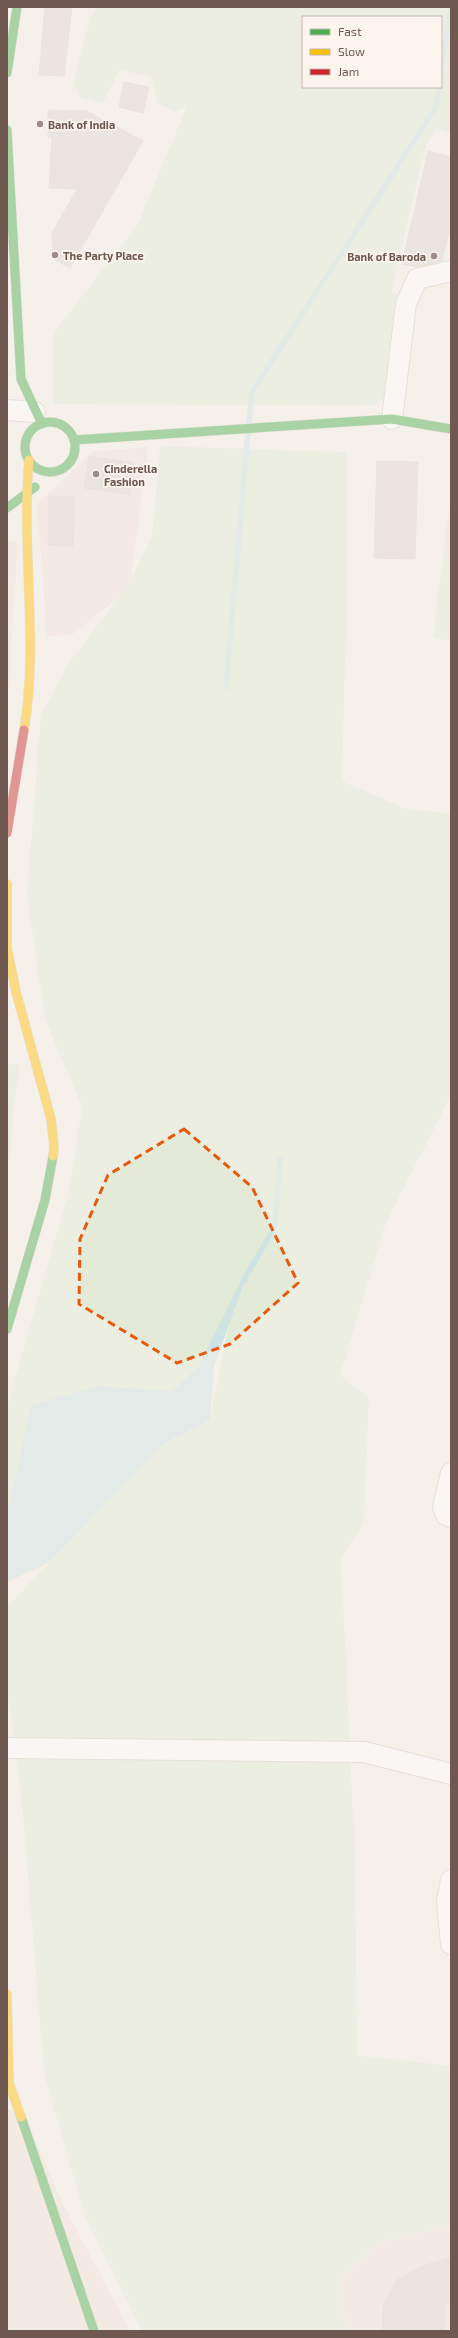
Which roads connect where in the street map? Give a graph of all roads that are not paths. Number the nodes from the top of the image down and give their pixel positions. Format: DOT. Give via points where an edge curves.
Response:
graph roads {
  1 [pos="17,7"];
  2 [pos="7,73"];
  3 [pos="7,130"];
  4 [pos="451,271"];
  5 [pos="7,410"];
  6 [pos="39,418"];
  7 [pos="392,419"];
  8 [pos="451,429"];
  9 [pos="74,440"];
  10 [pos="29,460"];
  11 [pos="54,472"];
  12 [pos="26,495"];
  13 [pos="7,508"];
  14 [pos="7,833"];
  15 [pos="7,884"];
  16 [pos="7,1329"];
  17 [pos="451,1473"];
  18 [pos="451,1517"];
  19 [pos="7,1748"];
  20 [pos="451,1774"];
  21 [pos="451,1880"];
  22 [pos="451,1944"];
  23 [pos="7,1994"];
  24 [pos="8,2083"];
  25 [pos="94,2331"];
  1 -- 2 [label="street"];
  3 -- 6 [label="street" via="21,379"];
  4 -- 7 [label="street" via="417,279 406,304"];
  5 -- 6 [label="street"];
  6 -- 9 [label="street" via="58,423 71,433"];
  6 -- 10 [label="street" via="25,446"];
  7 -- 8 [label="street"];
  7 -- 9 [label="street"];
  9 -- 11 [label="street" via="74,457 69,464"];
  10 -- 11 [label="street" via="39,470"];
  10 -- 12 [label="street"];
  11 -- 12 [label="street"];
  12 -- 13 [label="street"];
  12 -- 14 [label="street" via="30,697"];
  15 -- 16 [label="street" via="7,948 16,992 51,1119 54,1147 45,1200"];
  17 -- 18 [label="street" via="443,1507 446,1515"];
  19 -- 20 [label="street" via="364,1752"];
  21 -- 22 [label="street" via="447,1901"];
  23 -- 24 [label="street"];
  24 -- 25 [label="street"];
}
